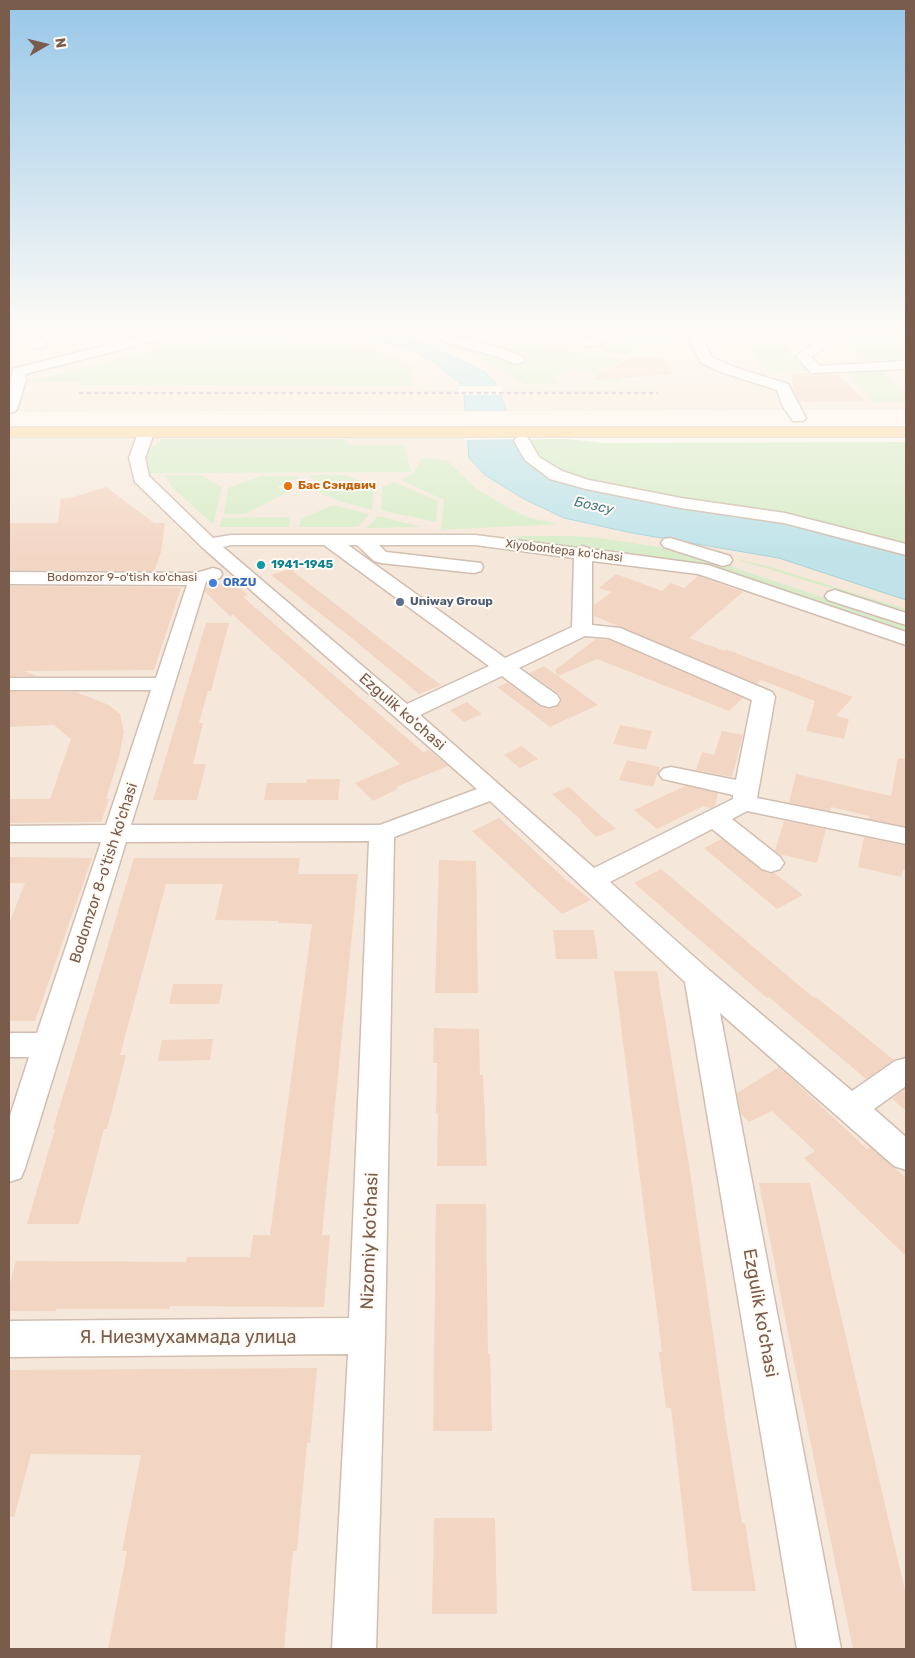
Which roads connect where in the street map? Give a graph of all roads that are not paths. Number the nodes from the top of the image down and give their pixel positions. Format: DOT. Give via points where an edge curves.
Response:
graph roads {
  1 [pos="790,405"];
  2 [pos="798,418"];
  3 [pos="906,418"];
  4 [pos="422,426"];
  5 [pos="568,426"];
  6 [pos="10,430"];
  7 [pos="906,432"];
  8 [pos="146,433"];
  9 [pos="522,441"];
  10 [pos="330,541"];
  11 [pos="363,541"];
  12 [pos="670,543"];
  13 [pos="209,544"];
  14 [pos="906,550"];
  15 [pos="583,552"];
  16 [pos="474,567"];
  17 [pos="235,568"];
  18 [pos="9,578"];
  19 [pos="198,579"];
  20 [pos="906,619"];
  21 [pos="582,630"];
  22 [pos="906,639"];
  23 [pos="503,666"];
  24 [pos="9,684"];
  25 [pos="164,684"];
  26 [pos="549,700"];
  27 [pos="404,714"];
  28 [pos="671,774"];
  29 [pos="494,791"];
  30 [pos="745,797"];
  31 [pos="715,818"];
  32 [pos="382,832"];
  33 [pos="9,834"];
  34 [pos="116,834"];
  35 [pos="906,836"];
  36 [pos="770,863"];
  37 [pos="592,880"];
  38 [pos="699,978"];
  39 [pos="9,1045"];
  40 [pos="48,1045"];
  41 [pos="906,1070"];
  42 [pos="850,1109"];
  43 [pos="906,1156"];
  44 [pos="9,1168"];
  45 [pos="367,1336"];
  46 [pos="9,1339"];
  47 [pos="354,1649"];
  48 [pos="819,1649"];
  1 -- 2 [label="street"];
  2 -- 3 [label="main road"];
  2 -- 5 [label="main road"];
  4 -- 5 [label="main road"];
  4 -- 6 [label="main road"];
  4 -- 8 [label="main road"];
  5 -- 7 [label="main road"];
  6 -- 8 [label="main road"];
  8 -- 13 [label="street, Ezgulik ko'chasi" via="137,458 141,478"];
  9 -- 14 [label="street" via="533,460 556,475 586,484 682,503 785,518"];
  10 -- 11 [label="street, Xiyobontepa koʻchasi"];
  10 -- 13 [label="street, Xiyobontepa koʻchasi" via="231,540"];
  10 -- 23 [label="street"];
  11 -- 15 [label="street, Xiyobontepa koʻchasi" via="475,540"];
  11 -- 16 [label="street" via="381,557"];
  12 -- 20 [label="street"];
  13 -- 17 [label="street, Ezgulik ko'chasi"];
  15 -- 21 [label="street"];
  15 -- 22 [label="street, Xiyobontepa koʻchasi" via="701,568"];
  17 -- 19 [label="street, Bodomzor 9-o'tish ko'chasi"];
  17 -- 27 [label="street, Ezgulik ko'chasi"];
  18 -- 19 [label="street, Bodomzor 9-o'tish ko'chasi"];
  19 -- 25 [label="street, Bodomzor 8-o'tish ko'chasi"];
  21 -- 23 [label="street"];
  21 -- 30 [label="street" via="612,632 764,697"];
  23 -- 26 [label="street"];
  23 -- 27 [label="street"];
  24 -- 25 [label="street"];
  25 -- 34 [label="street, Bodomzor 8-o'tish ko'chasi"];
  27 -- 29 [label="street, Ezgulik ko'chasi"];
  28 -- 30 [label="street"];
  29 -- 32 [label="street"];
  29 -- 37 [label="street, Ezgulik ko'chasi"];
  30 -- 31 [label="street"];
  30 -- 35 [label="street"];
  31 -- 36 [label="street"];
  31 -- 37 [label="street"];
  32 -- 34 [label="street"];
  32 -- 45 [label="street, Nizomiy ko'chasi"];
  33 -- 34 [label="street"];
  34 -- 40 [label="street, Bodomzor 8-o'tish ko'chasi"];
  37 -- 38 [label="street, Ezgulik ko'chasi"];
  38 -- 42 [label="street, Ezgulik ko'chasi"];
  38 -- 48 [label="street, Ezgulik ko'chasi"];
  39 -- 40 [label="street"];
  40 -- 44 [label="street, Bodomzor 8-o'tish ko'chasi"];
  41 -- 42 [label="street"];
  42 -- 43 [label="street, Ezgulik ko'chasi"];
  45 -- 46 [label="street, Я. Ниезмухаммада улица"];
  45 -- 47 [label="street, Nizomiy ko'chasi"];
}
